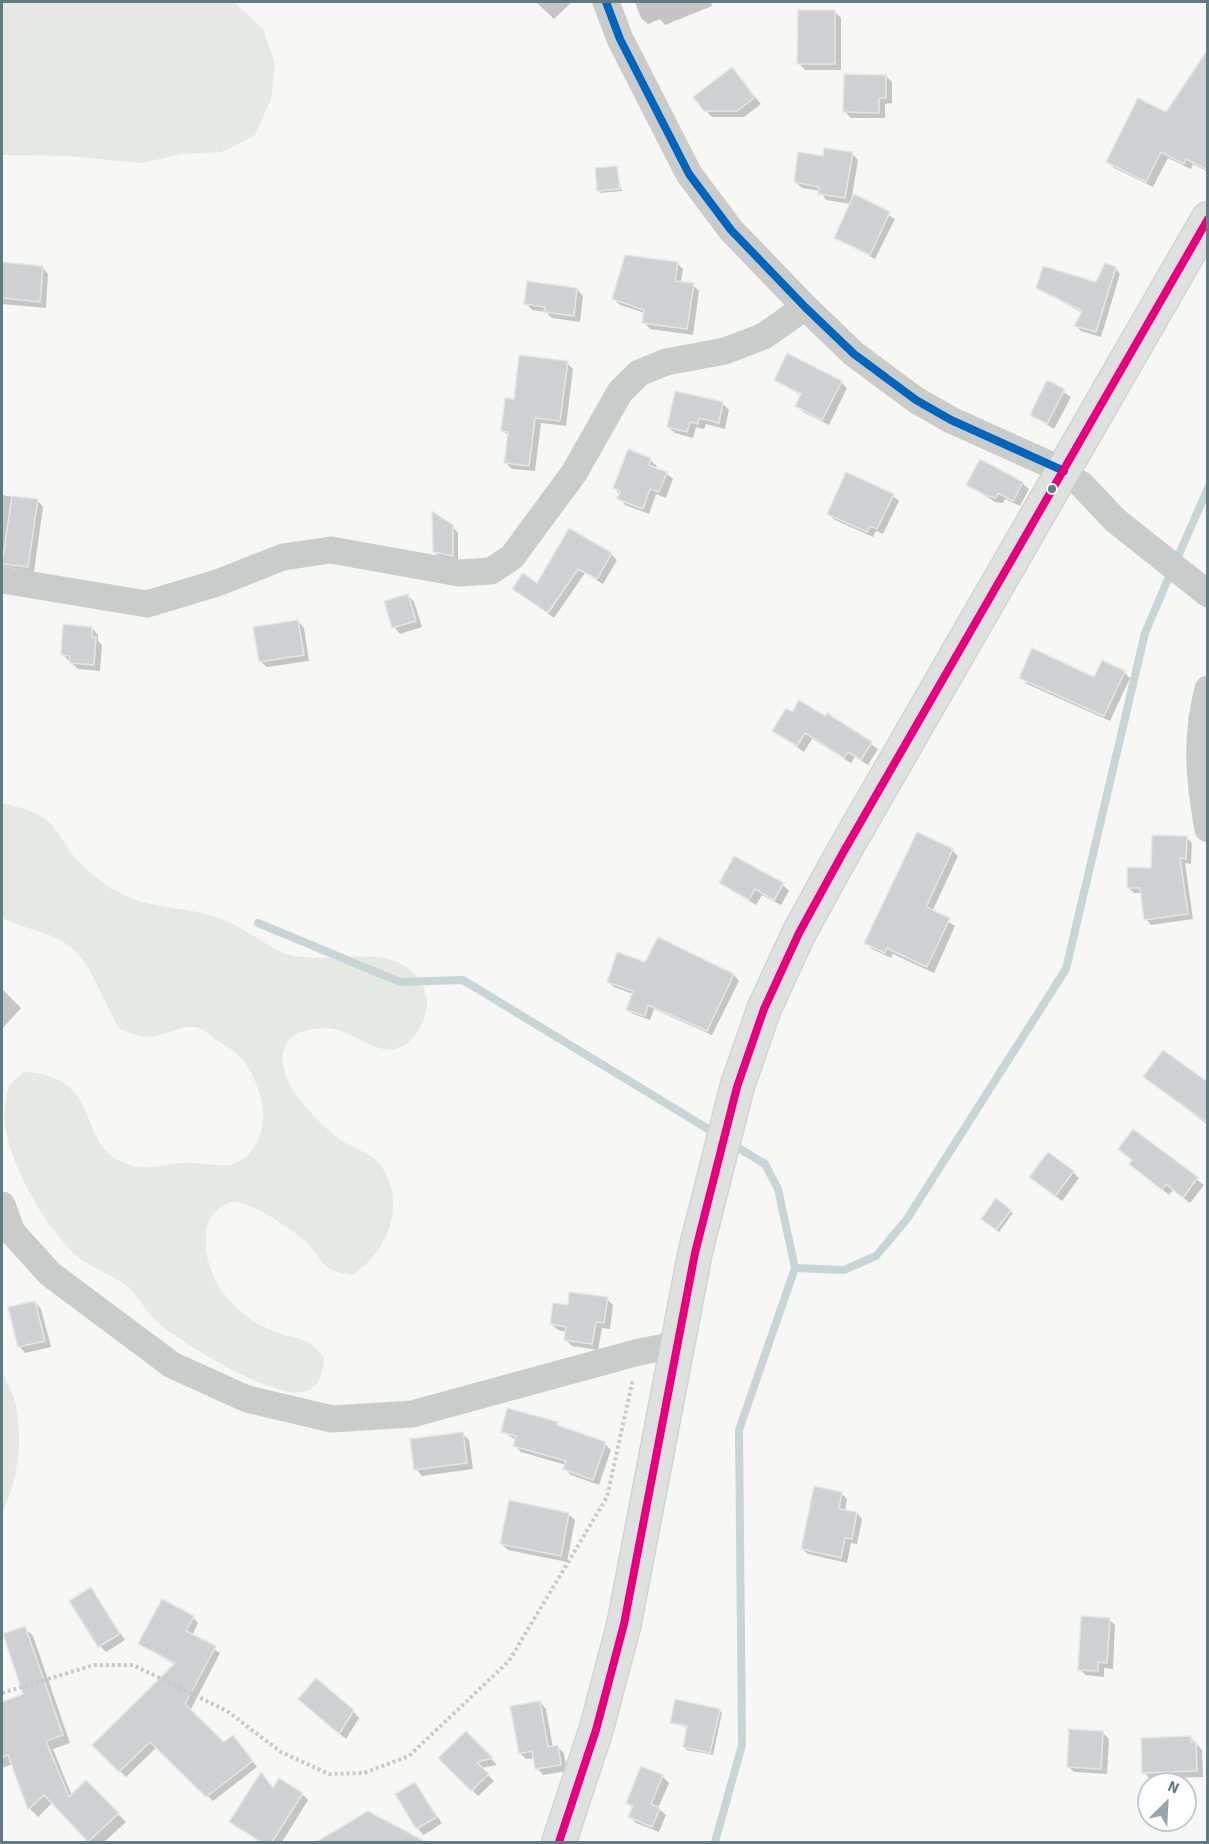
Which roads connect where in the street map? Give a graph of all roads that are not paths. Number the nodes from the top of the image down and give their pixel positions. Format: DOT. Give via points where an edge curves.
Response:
graph roads {
  1 [pos="606,2"];
  2 [pos="1208,219"];
  3 [pos="1208,264"];
  4 [pos="805,307"];
  5 [pos="1072,478"];
  6 [pos="2,580"];
  7 [pos="1199,586"];
  8 [pos="1208,689"];
  9 [pos="1208,829"];
  10 [pos="729,1157"];
  11 [pos="2,1205"];
  12 [pos="676,1345"];
  13 [pos="559,1842"];
  14 [pos="583,1842"];
  1 -- 4 [label="street" via="620,39 689,174 732,230"];
  2 -- 5 [label="main road"];
  3 -- 5 [label="main road"];
  4 -- 5 [label="street" via="854,354 916,400"];
  4 -- 6 [label="street" via="764,336 725,351 666,362 639,373 620,392 561,492 512,556 491,571 459,573 331,550 283,557 217,583 147,604"];
  5 -- 7 [label="street" via="1115,520"];
  5 -- 10 [label="main road" via="799,933 764,1009"];
  8 -- 9 [label="street" via="1200,718 1198,770"];
  10 -- 12 [label="main road"];
  10 -- 14 [label="main road" via="714,1267 646,1628 618,1734"];
  11 -- 12 [label="street" via="12,1232 50,1274 172,1365 247,1398 332,1419 412,1414"];
  12 -- 13 [label="main road" via="624,1624 596,1730"];
}
